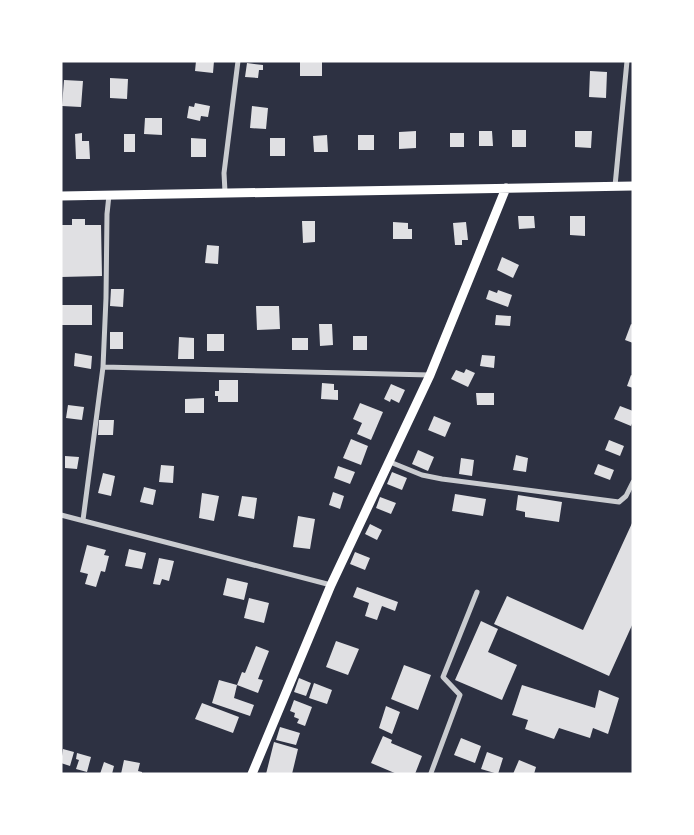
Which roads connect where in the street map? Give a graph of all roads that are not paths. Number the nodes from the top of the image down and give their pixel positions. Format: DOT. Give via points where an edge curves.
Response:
graph roads {
  1 [pos="238,61"];
  2 [pos="628,61"];
  3 [pos="615,186"];
  4 [pos="633,186"];
  5 [pos="506,188"];
  6 [pos="225,192"];
  7 [pos="109,195"];
  8 [pos="61,196"];
  9 [pos="103,367"];
  10 [pos="430,375"];
  11 [pos="390,462"];
  12 [pos="633,482"];
  13 [pos="61,515"];
  14 [pos="83,520"];
  15 [pos="332,585"];
  16 [pos="477,592"];
  17 [pos="252,774"];
  18 [pos="431,774"];
  1 -- 6 [label="street" via="224,173"];
  2 -- 3 [label="street"];
  3 -- 4 [label="main road"];
  3 -- 5 [label="main road"];
  5 -- 6 [label="main road"];
  5 -- 10 [label="main road"];
  6 -- 7 [label="main road"];
  7 -- 8 [label="main road"];
  7 -- 9 [label="street"];
  9 -- 10 [label="street"];
  9 -- 14 [label="street"];
  10 -- 11 [label="main road"];
  11 -- 12 [label="street" via="442,480 619,502"];
  11 -- 15 [label="main road"];
  13 -- 14 [label="street"];
  14 -- 15 [label="street"];
  15 -- 17 [label="main road"];
  16 -- 18 [label="street" via="443,677 460,695"];
}
